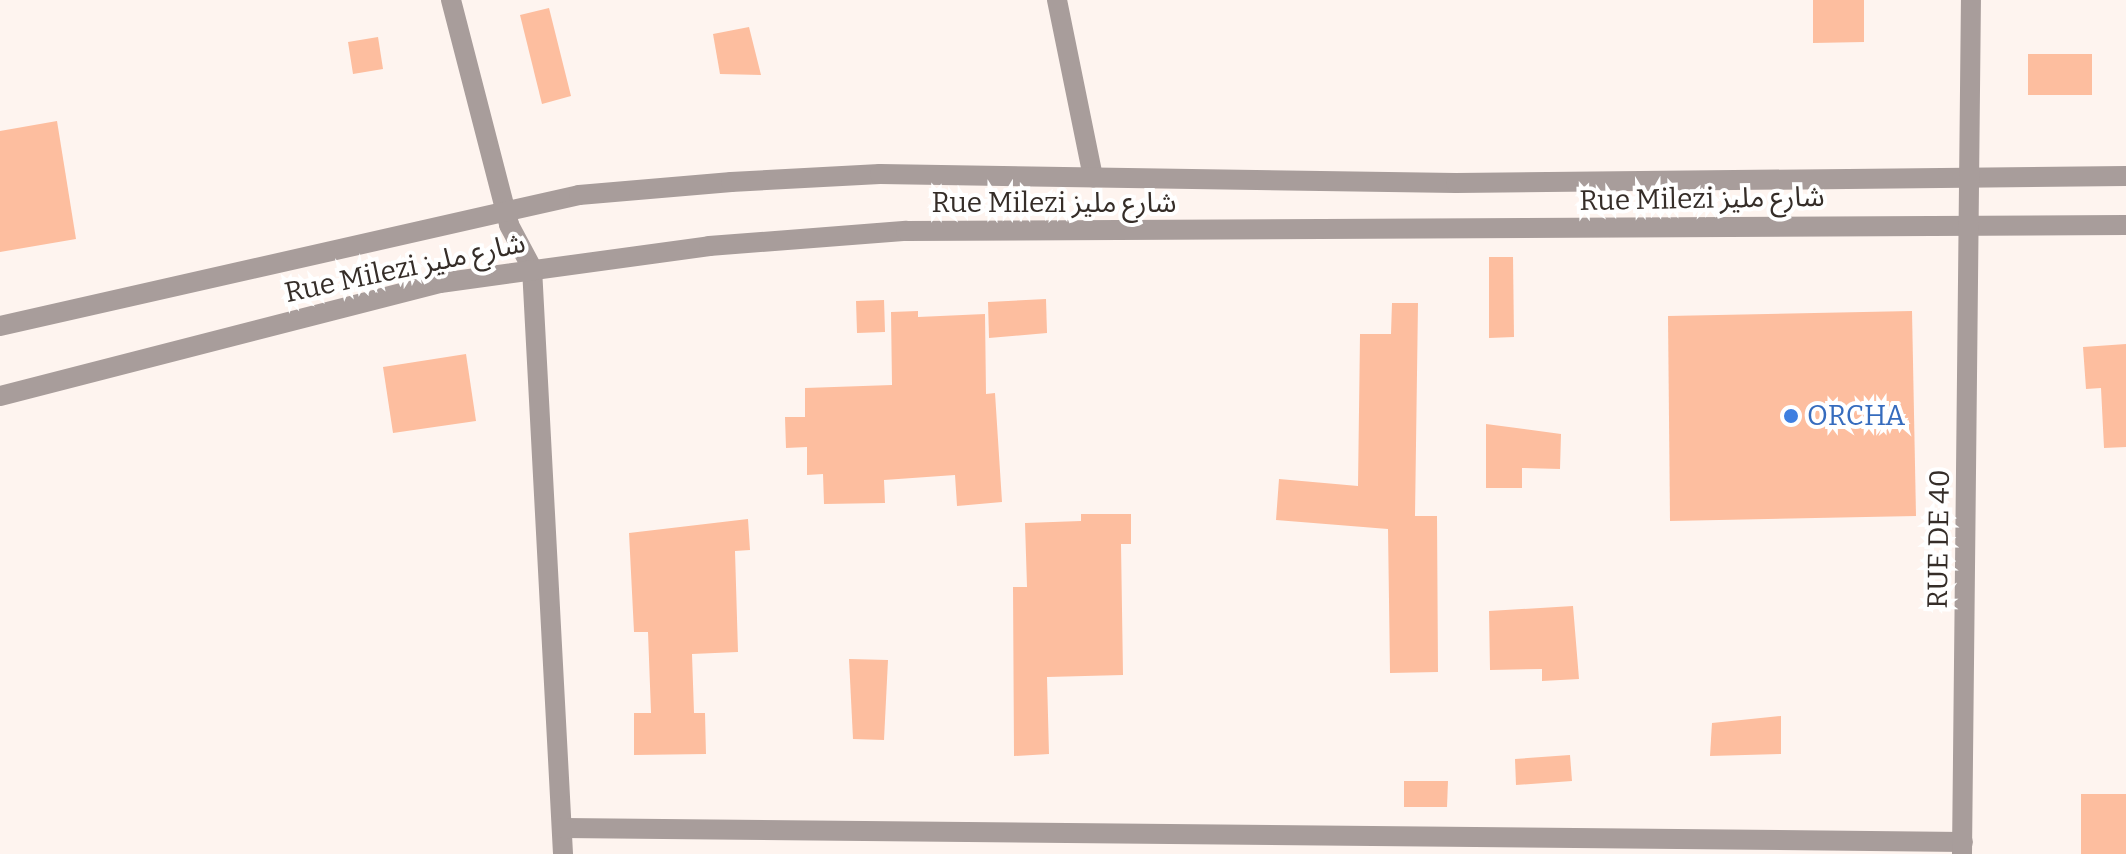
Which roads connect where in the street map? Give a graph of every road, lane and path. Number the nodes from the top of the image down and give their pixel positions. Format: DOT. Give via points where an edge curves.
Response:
graph roads {
  1 [pos="451,0"];
  2 [pos="1057,0"];
  3 [pos="1971,0"];
  4 [pos="2126,176"];
  5 [pos="1093,177"];
  6 [pos="1974,177"];
  7 [pos="505,211"];
  8 [pos="1972,224"];
  9 [pos="2126,225"];
  10 [pos="532,268"];
  11 [pos="0,326"];
  12 [pos="0,396"];
  13 [pos="563,828"];
  14 [pos="1962,848"];
  15 [pos="563,854"];
  1 -- 7 [label="street"];
  2 -- 5 [label="street"];
  3 -- 6 [label="street, RUE DE 40"];
  4 -- 6 [label="street, Rue Milezi شارع مليز"];
  5 -- 6 [label="street, Rue Milezi شارع مليز" via="1456,183"];
  5 -- 7 [label="street, Rue Milezi شارع مليز" via="880,174 731,182 579,195"];
  6 -- 8 [label="street, RUE DE 40"];
  7 -- 10 [label="street"];
  7 -- 11 [label="street, Rue Milezi شارع مليز"];
  8 -- 9 [label="street, Rue Milezi شارع مليز"];
  8 -- 10 [label="street, Rue Milezi شارع مليز" via="906,231"];
  8 -- 14 [label="street, RUE DE 40"];
  10 -- 12 [label="street, Rue Milezi شارع مليز" via="440,283"];
  10 -- 13 [label="street"];
  13 -- 14 [label="street"];
  13 -- 15 [label="street"];
}
